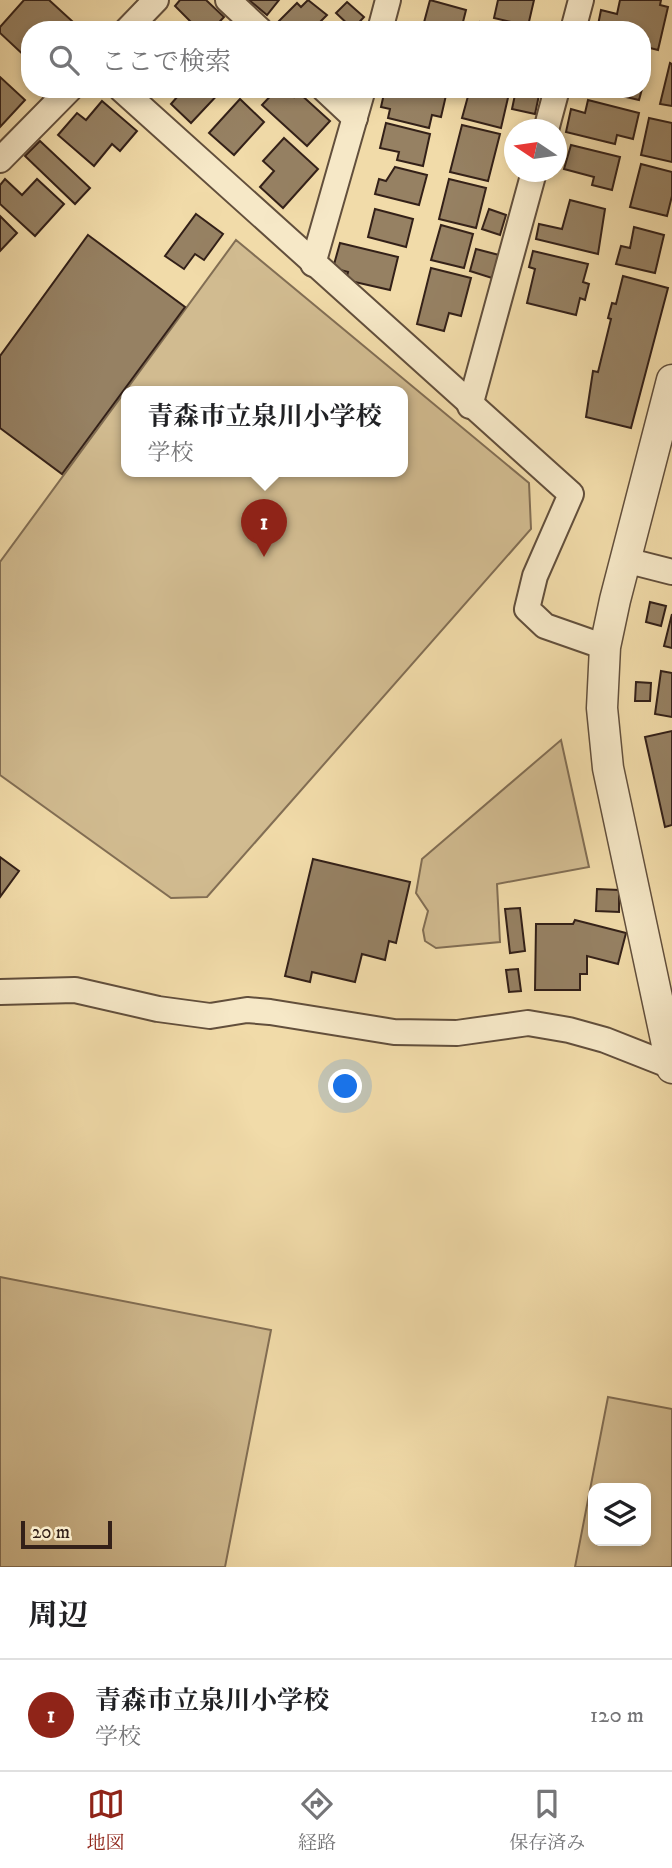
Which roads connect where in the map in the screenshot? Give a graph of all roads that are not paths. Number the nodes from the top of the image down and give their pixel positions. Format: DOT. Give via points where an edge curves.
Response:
graph roads {
  1 [pos="156,0"];
  2 [pos="228,0"];
  3 [pos="388,0"];
  4 [pos="581,0"];
  5 [pos="136,21"];
  6 [pos="250,21"];
  7 [pos="382,21"];
  8 [pos="575,21"];
  9 [pos="61,98"];
  10 [pos="131,98"];
  11 [pos="334,98"];
  12 [pos="361,98"];
  13 [pos="555,98"];
  14 [pos="355,118"];
  15 [pos="549,119"];
  16 [pos="0,160"];
  17 [pos="531,182"];
  18 [pos="313,264"];
  19 [pos="672,380"];
  20 [pos="470,406"];
  21 [pos="625,560"];
  22 [pos="672,572"];
  23 [pos="605,647"];
  24 [pos="0,992"];
  25 [pos="672,1067"];
  1 -- 5 [label="street"];
  2 -- 6 [label="street"];
  3 -- 7 [label="street"];
  4 -- 8 [label="street"];
  9 -- 16 [label="street"];
  10 -- 18 [label="street"];
  11 -- 14 [label="street"];
  12 -- 14 [label="street"];
  13 -- 15 [label="street"];
  14 -- 18 [label="street"];
  17 -- 20 [label="street"];
  18 -- 20 [label="street"];
  19 -- 21 [label="street"];
  20 -- 23 [label="street" via="571,494 527,609 545,626"];
  21 -- 22 [label="street"];
  21 -- 23 [label="street"];
  23 -- 25 [label="street" via="601,708 608,768"];
  24 -- 25 [label="street" via="75,990 171,1011 210,1016 247,1010 270,1012 394,1032 457,1033 528,1023 593,1037"];
}
